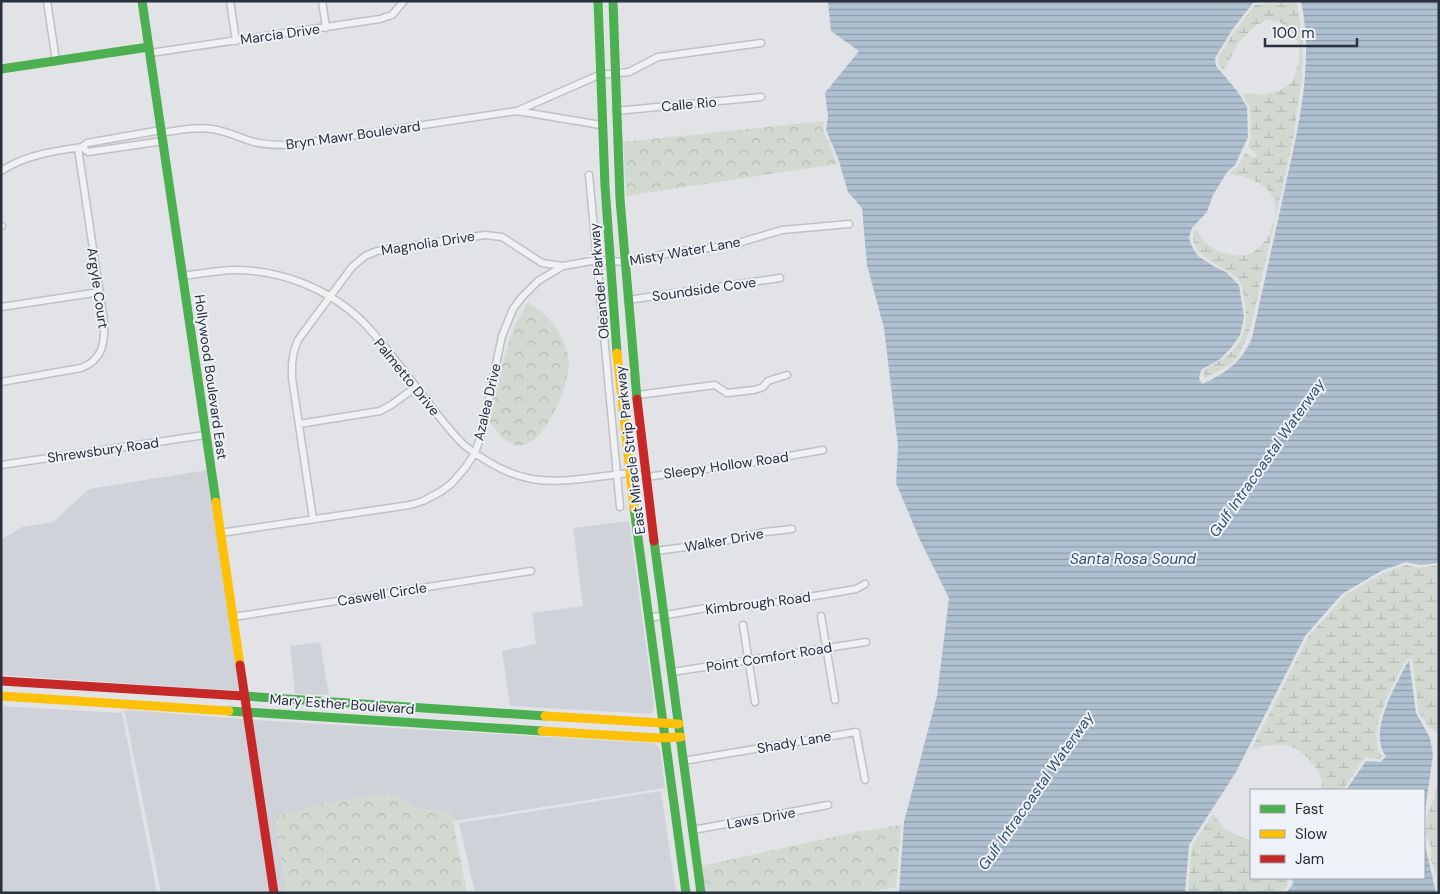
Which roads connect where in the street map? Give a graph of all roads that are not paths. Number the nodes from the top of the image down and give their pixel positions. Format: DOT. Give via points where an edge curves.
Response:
graph roads {
  1 [pos="47,1"];
  2 [pos="142,1"];
  3 [pos="230,1"];
  4 [pos="322,1"];
  5 [pos="404,1"];
  6 [pos="598,1"];
  7 [pos="613,1"];
  8 [pos="326,28"];
  9 [pos="236,41"];
  10 [pos="761,42"];
  11 [pos="149,50"];
  12 [pos="56,61"];
  13 [pos="1,69"];
  14 [pos="615,74"];
  15 [pos="599,75"];
  16 [pos="761,97"];
  17 [pos="517,111"];
  18 [pos="616,111"];
  19 [pos="601,125"];
  20 [pos="162,135"];
  21 [pos="80,147"];
  22 [pos="1,171"];
  23 [pos="589,175"];
  24 [pos="849,224"];
  25 [pos="597,260"];
  26 [pos="610,261"];
  27 [pos="625,262"];
  28 [pos="563,266"];
  29 [pos="182,276"];
  30 [pos="780,278"];
  31 [pos="100,292"];
  32 [pos="329,297"];
  33 [pos="628,300"];
  34 [pos="1,307"];
  35 [pos="787,375"];
  36 [pos="1,382"];
  37 [pos="416,387"];
  38 [pos="637,395"];
  39 [pos="299,424"];
  40 [pos="205,435"];
  41 [pos="823,450"];
  42 [pos="475,453"];
  43 [pos="1,465"];
  44 [pos="630,473"];
  45 [pos="617,474"];
  46 [pos="646,477"];
  47 [pos="620,506"];
  48 [pos="313,519"];
  49 [pos="792,529"];
  50 [pos="220,533"];
  51 [pos="656,551"];
  52 [pos="531,571"];
  53 [pos="865,584"];
  54 [pos="664,616"];
  55 [pos="821,616"];
  56 [pos="233,617"];
  57 [pos="649,618"];
  58 [pos="743,625"];
  59 [pos="866,642"];
  60 [pos="826,648"];
  61 [pos="748,660"];
  62 [pos="672,672"];
  63 [pos="1,681"];
  64 [pos="1,696"];
  65 [pos="245,696"];
  66 [pos="835,700"];
  67 [pos="755,702"];
  68 [pos="247,711"];
  69 [pos="663,723"];
  70 [pos="679,724"];
  71 [pos="681,737"];
  72 [pos="665,739"];
  73 [pos="684,761"];
  74 [pos="865,780"];
  75 [pos="828,805"];
  76 [pos="693,830"];
  77 [pos="274,893"];
  78 [pos="686,893"];
  79 [pos="701,893"];
  1 -- 12 [label="street"];
  2 -- 11 [label="main road, Hollywood Boulevard East"];
  3 -- 9 [label="street"];
  4 -- 8 [label="street"];
  5 -- 8 [label="street, Marcia Drive" via="388,17"];
  6 -- 15 [label="main road, East Miracle Strip Parkway"];
  7 -- 14 [label="main road, East Miracle Strip Parkway"];
  8 -- 9 [label="street, Marcia Drive"];
  9 -- 11 [label="street, Marcia Drive"];
  10 -- 14 [label="street" via="658,57 630,72"];
  11 -- 12 [label="main road"];
  11 -- 20 [label="main road, Hollywood Boulevard East"];
  12 -- 13 [label="main road"];
  14 -- 15 [label="street"];
  14 -- 18 [label="main road, East Miracle Strip Parkway"];
  15 -- 17 [label="street, Bryn Mawr Boulevard"];
  15 -- 19 [label="main road, East Miracle Strip Parkway"];
  16 -- 18 [label="street, Calle Rio"];
  17 -- 19 [label="street, Bryn Mawr Boulevard"];
  17 -- 20 [label="street, Bryn Mawr Boulevard" via="289,145 254,142 209,129 191,128"];
  18 -- 27 [label="main road, East Miracle Strip Parkway"];
  19 -- 26 [label="main road, East Miracle Strip Parkway"];
  20 -- 21 [label="street, Bryn Mawr Boulevard" via="87,143"];
  20 -- 21 [label="street, Bryn Mawr Boulevard" via="88,152"];
  20 -- 29 [label="main road, Hollywood Boulevard East"];
  21 -- 22 [label="street, Bryn Mawr Boulevard" via="36,155"];
  21 -- 31 [label="street, Argyle Court"];
  23 -- 25 [label="street, Oleander Parkway"];
  24 -- 27 [label="street, Misty Water Lane" via="782,230 728,246"];
  25 -- 26 [label="street, Azalea Drive"];
  25 -- 28 [label="street, Azalea Drive"];
  25 -- 45 [label="street, Oleander Parkway"];
  26 -- 27 [label="street, Misty Water Lane"];
  26 -- 44 [label="main road, East Miracle Strip Parkway"];
  27 -- 33 [label="main road, East Miracle Strip Parkway"];
  28 -- 32 [label="street, Magnolia Drive" via="542,263 502,236 474,236 377,251 365,256 352,267"];
  28 -- 42 [label="street, Azalea Drive" via="531,287 513,309 502,336"];
  29 -- 32 [label="street, Palmetto Drive" via="232,270 264,272 295,280"];
  29 -- 40 [label="main road, Hollywood Boulevard East"];
  30 -- 33 [label="street, Soundside Cove"];
  31 -- 34 [label="street"];
  31 -- 36 [label="street, Argyle Court" via="105,334 96,359 89,365 69,371"];
  32 -- 37 [label="street, Palmetto Drive" via="364,323"];
  32 -- 39 [label="street, Magnolia Drive" via="298,340 294,351 292,378"];
  33 -- 38 [label="main road, East Miracle Strip Parkway"];
  35 -- 38 [label="street" via="768,381 760,389 730,393 714,385"];
  37 -- 39 [label="street" via="380,411"];
  37 -- 42 [label="street, Palmetto Drive" via="458,439"];
  38 -- 46 [label="main road, East Miracle Strip Parkway"];
  39 -- 48 [label="street, Magnolia Drive"];
  40 -- 43 [label="street, Shrewsbury Road"];
  40 -- 50 [label="main road, Hollywood Boulevard East"];
  41 -- 46 [label="street, Sleepy Hollow Road"];
  42 -- 45 [label="street, Palmetto Drive" via="509,473 538,480 560,482"];
  42 -- 48 [label="street, Azalea Drive" via="451,484 423,501"];
  44 -- 45 [label="street, Palmetto Drive"];
  44 -- 46 [label="street, Sleepy Hollow Road"];
  44 -- 57 [label="main road, East Miracle Strip Parkway"];
  45 -- 47 [label="street, Oleander Parkway"];
  46 -- 51 [label="main road, East Miracle Strip Parkway"];
  48 -- 50 [label="street, Azalea Drive"];
  49 -- 51 [label="street, Walker Drive"];
  50 -- 56 [label="main road, Hollywood Boulevard East"];
  51 -- 54 [label="main road, East Miracle Strip Parkway"];
  52 -- 56 [label="street, Caswell Circle"];
  53 -- 54 [label="street, Kimbrough Road" via="816,596"];
  54 -- 57 [label="street, Kimbrough Road"];
  54 -- 62 [label="main road, East Miracle Strip Parkway"];
  55 -- 60 [label="street"];
  56 -- 65 [label="main road, Hollywood Boulevard East"];
  57 -- 69 [label="main road, East Miracle Strip Parkway"];
  58 -- 61 [label="street"];
  59 -- 60 [label="street, Point Comfort Road"];
  60 -- 61 [label="street, Point Comfort Road"];
  60 -- 66 [label="street"];
  61 -- 62 [label="street, Point Comfort Road"];
  61 -- 67 [label="street"];
  62 -- 70 [label="main road, East Miracle Strip Parkway"];
  63 -- 65 [label="main road, Mary Esther Boulevard"];
  64 -- 68 [label="main road, Mary Esther Boulevard"];
  65 -- 68 [label="main road, Hollywood Boulevard East"];
  65 -- 69 [label="main road, Mary Esther Boulevard"];
  68 -- 72 [label="main road, Mary Esther Boulevard"];
  68 -- 77 [label="main road, Hollywood Boulevard East"];
  69 -- 70 [label="main road, Mary Esther Boulevard"];
  69 -- 72 [label="main road, East Miracle Strip Parkway"];
  70 -- 71 [label="main road, East Miracle Strip Parkway"];
  71 -- 72 [label="main road, Mary Esther Boulevard"];
  71 -- 73 [label="main road, East Miracle Strip Parkway"];
  72 -- 78 [label="main road, East Miracle Strip Parkway"];
  73 -- 74 [label="street, Shady Lane" via="856,732"];
  73 -- 76 [label="main road, East Miracle Strip Parkway"];
  75 -- 76 [label="street, Laws Drive"];
  76 -- 79 [label="main road, East Miracle Strip Parkway"];
}
